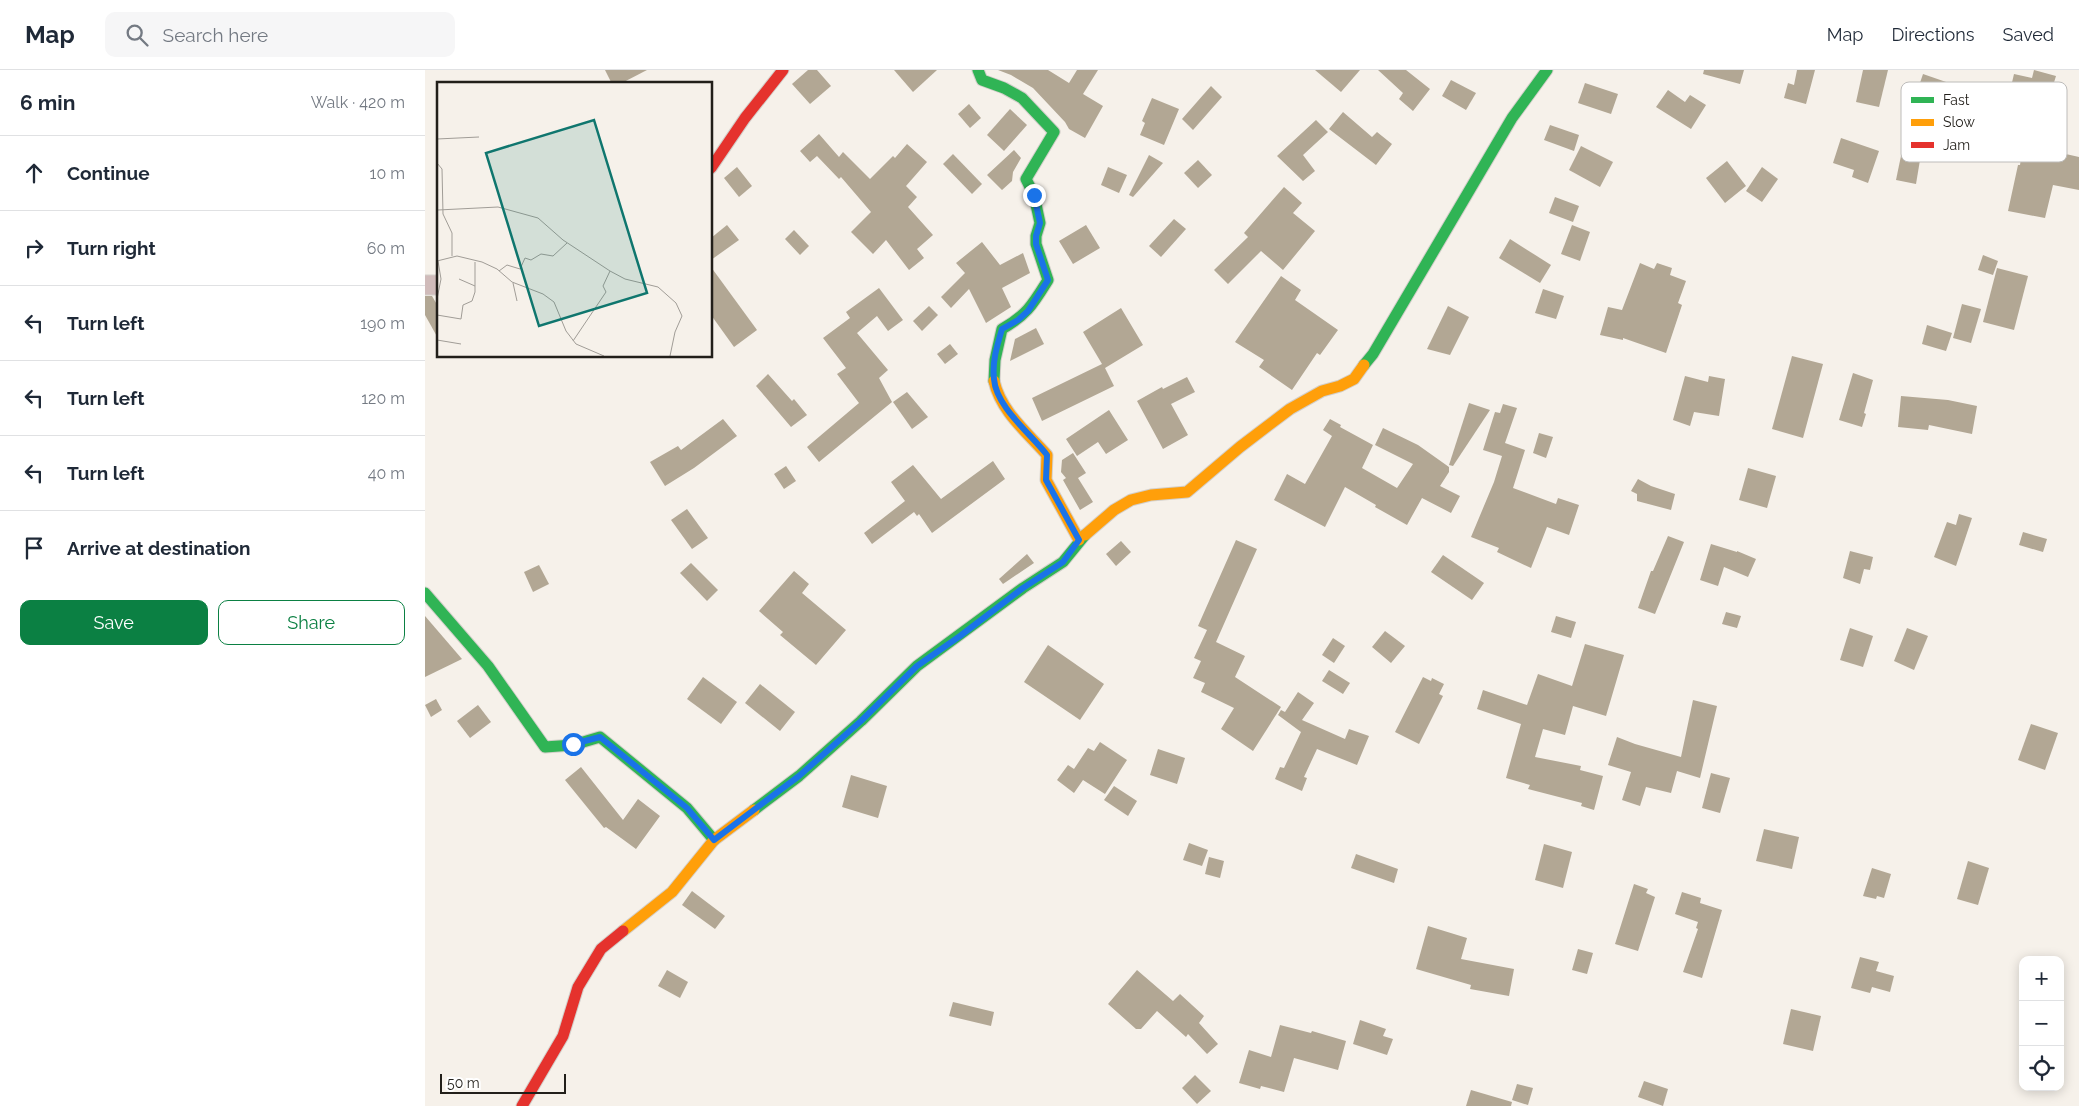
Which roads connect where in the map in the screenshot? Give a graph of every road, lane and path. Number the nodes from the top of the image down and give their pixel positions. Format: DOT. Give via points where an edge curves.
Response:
graph roads {
  1 [pos="783,70"];
  2 [pos="978,70"];
  3 [pos="1547,70"];
  4 [pos="713,165"];
  5 [pos="1079,540"];
  6 [pos="425,593"];
  7 [pos="714,840"];
  8 [pos="522,1106"];
  1 -- 4 [label="street"];
  2 -- 5 [label="street" via="982,80 1022,98 1054,132 1025,179 1034,195 1040,223 1036,244 1048,280 1028,311 1002,329 994,363 994,381 1007,410 1047,455 1046,480"];
  3 -- 5 [label="street" via="1512,118 1373,354 1354,379 1322,391 1290,409 1187,492 1131,500"];
  5 -- 7 [label="street" via="1063,562 917,666 799,776"];
  6 -- 7 [label="street" via="488,666 545,747 600,737 687,808"];
  7 -- 8 [label="street" via="673,892 601,950 578,987 563,1036"];
}
